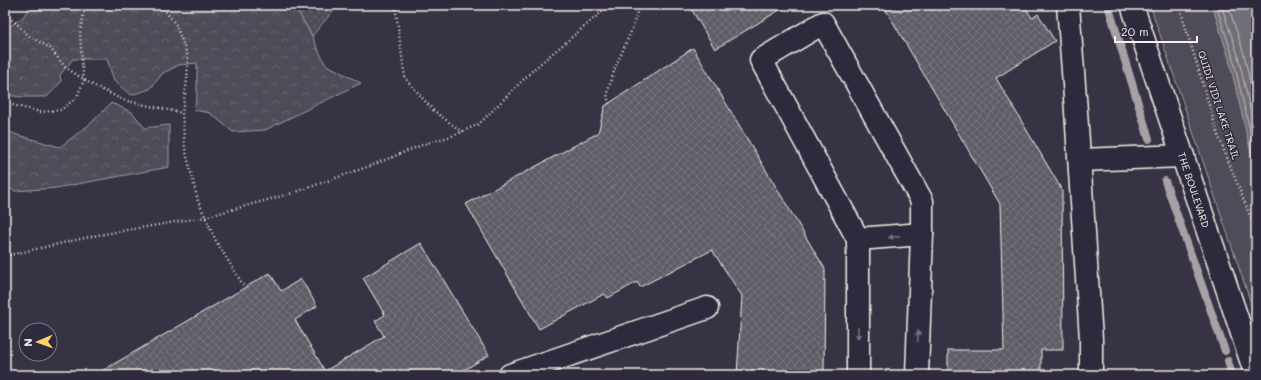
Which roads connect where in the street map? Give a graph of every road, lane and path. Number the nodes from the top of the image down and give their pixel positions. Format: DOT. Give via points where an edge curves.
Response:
graph roads {
  1 [pos="85,5"];
  2 [pos="161,5"];
  3 [pos="395,5"];
  4 [pos="610,5"];
  5 [pos="639,5"];
  6 [pos="1068,5"];
  7 [pos="1132,5"];
  8 [pos="1179,5"];
  9 [pos="5,15"];
  10 [pos="84,80"];
  11 [pos="5,103"];
  12 [pos="609,104"];
  13 [pos="182,113"];
  14 [pos="462,132"];
  15 [pos="1183,156"];
  16 [pos="1080,160"];
  17 [pos="205,217"];
  18 [pos="1256,231"];
  19 [pos="922,234"];
  20 [pos="858,240"];
  21 [pos="5,256"];
  22 [pos="245,288"];
  23 [pos="707,308"];
  24 [pos="510,375"];
  25 [pos="858,375"];
  26 [pos="917,375"];
  27 [pos="1091,375"];
  28 [pos="1256,375"];
  1 -- 10 [label="path" via="80,33"];
  2 -- 13 [label="path" via="176,25 188,57"];
  3 -- 14 [label="path" via="405,78 433,110"];
  4 -- 14 [label="path" via="534,69 480,124"];
  5 -- 12 [label="path" via="607,94"];
  6 -- 16 [label="street"];
  7 -- 15 [label="street, THE BOULEVARD"];
  8 -- 18 [label="path, QUIDI VIDI LAKE TRAIL" via="1218,135"];
  9 -- 10 [label="path" via="29,36 50,48 65,67"];
  10 -- 11 [label="path" via="77,97 61,110 40,112"];
  10 -- 13 [label="path" via="123,100"];
  13 -- 17 [label="path" via="185,148 198,202"];
  14 -- 17 [label="path" via="293,193"];
  15 -- 16 [label="street"];
  15 -- 28 [label="street, THE BOULEVARD"];
  16 -- 27 [label="street"];
  17 -- 21 [label="path" via="98,235"];
  17 -- 22 [label="path" via="216,241"];
  19 -- 20 [label="street, one-way"];
  19 -- 20 [label="street" via="922,201 823,23 761,60"];
  26 -- 19 [label="street, one-way"];
  20 -- 25 [label="street, one-way"];
  23 -- 24 [label="street"];
}
